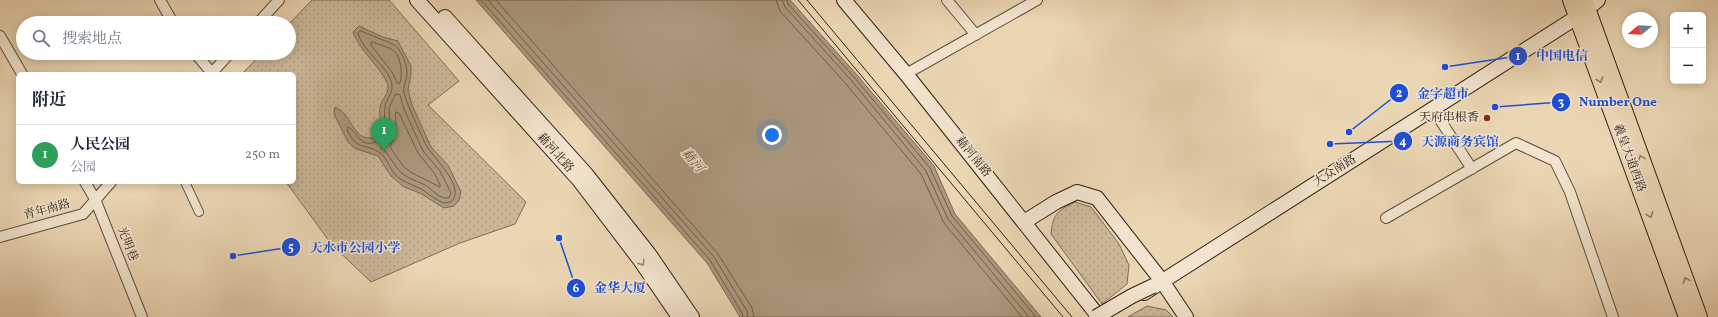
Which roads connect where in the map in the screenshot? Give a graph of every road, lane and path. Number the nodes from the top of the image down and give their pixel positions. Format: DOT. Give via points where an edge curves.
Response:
graph roads {
  1 [pos="160,0"];
  2 [pos="279,0"];
  3 [pos="417,0"];
  4 [pos="430,0"];
  5 [pos="844,0"];
  6 [pos="947,0"];
  7 [pos="1037,0"];
  8 [pos="1571,0"];
  9 [pos="1587,7"];
  10 [pos="169,16"];
  11 [pos="264,16"];
  12 [pos="976,35"];
  13 [pos="0,36"];
  14 [pos="201,60"];
  15 [pos="223,60"];
  16 [pos="21,72"];
  17 [pos="210,72"];
  18 [pos="212,72"];
  19 [pos="906,74"];
  20 [pos="1433,109"];
  21 [pos="1472,169"];
  22 [pos="86,184"];
  23 [pos="109,184"];
  24 [pos="186,184"];
  25 [pos="95,199"];
  26 [pos="199,212"];
  27 [pos="1386,218"];
  28 [pos="1024,222"];
  29 [pos="0,236"];
  30 [pos="1157,284"];
  31 [pos="142,317"];
  32 [pos="679,317"];
  33 [pos="692,317"];
  34 [pos="1097,317"];
  35 [pos="1107,317"];
  36 [pos="1186,317"];
  37 [pos="1613,317"];
  38 [pos="1687,317"];
  39 [pos="1699,317"];
  1 -- 10 [label="street"];
  2 -- 11 [label="street"];
  3 -- 32 [label="main road, 藉河北路, one-way" via="579,180 640,260"];
  4 -- 33 [label="main road, 藉河北路" via="586,174 648,254"];
  5 -- 19 [label="main road, 藉河南路"];
  6 -- 12 [label="street"];
  7 -- 12 [label="street"];
  8 -- 9 [label="main road, 羲皇大道西路"];
  9 -- 20 [label="main road, 大众南路"];
  9 -- 38 [label="main road, 羲皇大道西路, one-way"];
  39 -- 9 [label="main road, 羲皇大道西路, one-way"];
  12 -- 19 [label="street"];
  13 -- 16 [label="street"];
  14 -- 17 [label="street"];
  15 -- 18 [label="street"];
  19 -- 28 [label="main road, 藉河南路"];
  20 -- 21 [label="street"];
  20 -- 30 [label="main road, 大众南路"];
  21 -- 27 [label="street"];
  21 -- 37 [label="street" via="1516,143 1555,161 1570,192"];
  22 -- 25 [label="street, 光明巷"];
  23 -- 25 [label="street, 青年南路"];
  24 -- 26 [label="street"];
  25 -- 29 [label="street, 青年南路" via="83,214"];
  25 -- 31 [label="street, 光明巷"];
  28 -- 30 [label="main road" via="1077,192 1097,198"];
  28 -- 34 [label="main road, 藉河南路"];
  30 -- 34 [label="main road, bridge"];
  30 -- 35 [label="main road, bridge"];
  30 -- 36 [label="main road"];
}
